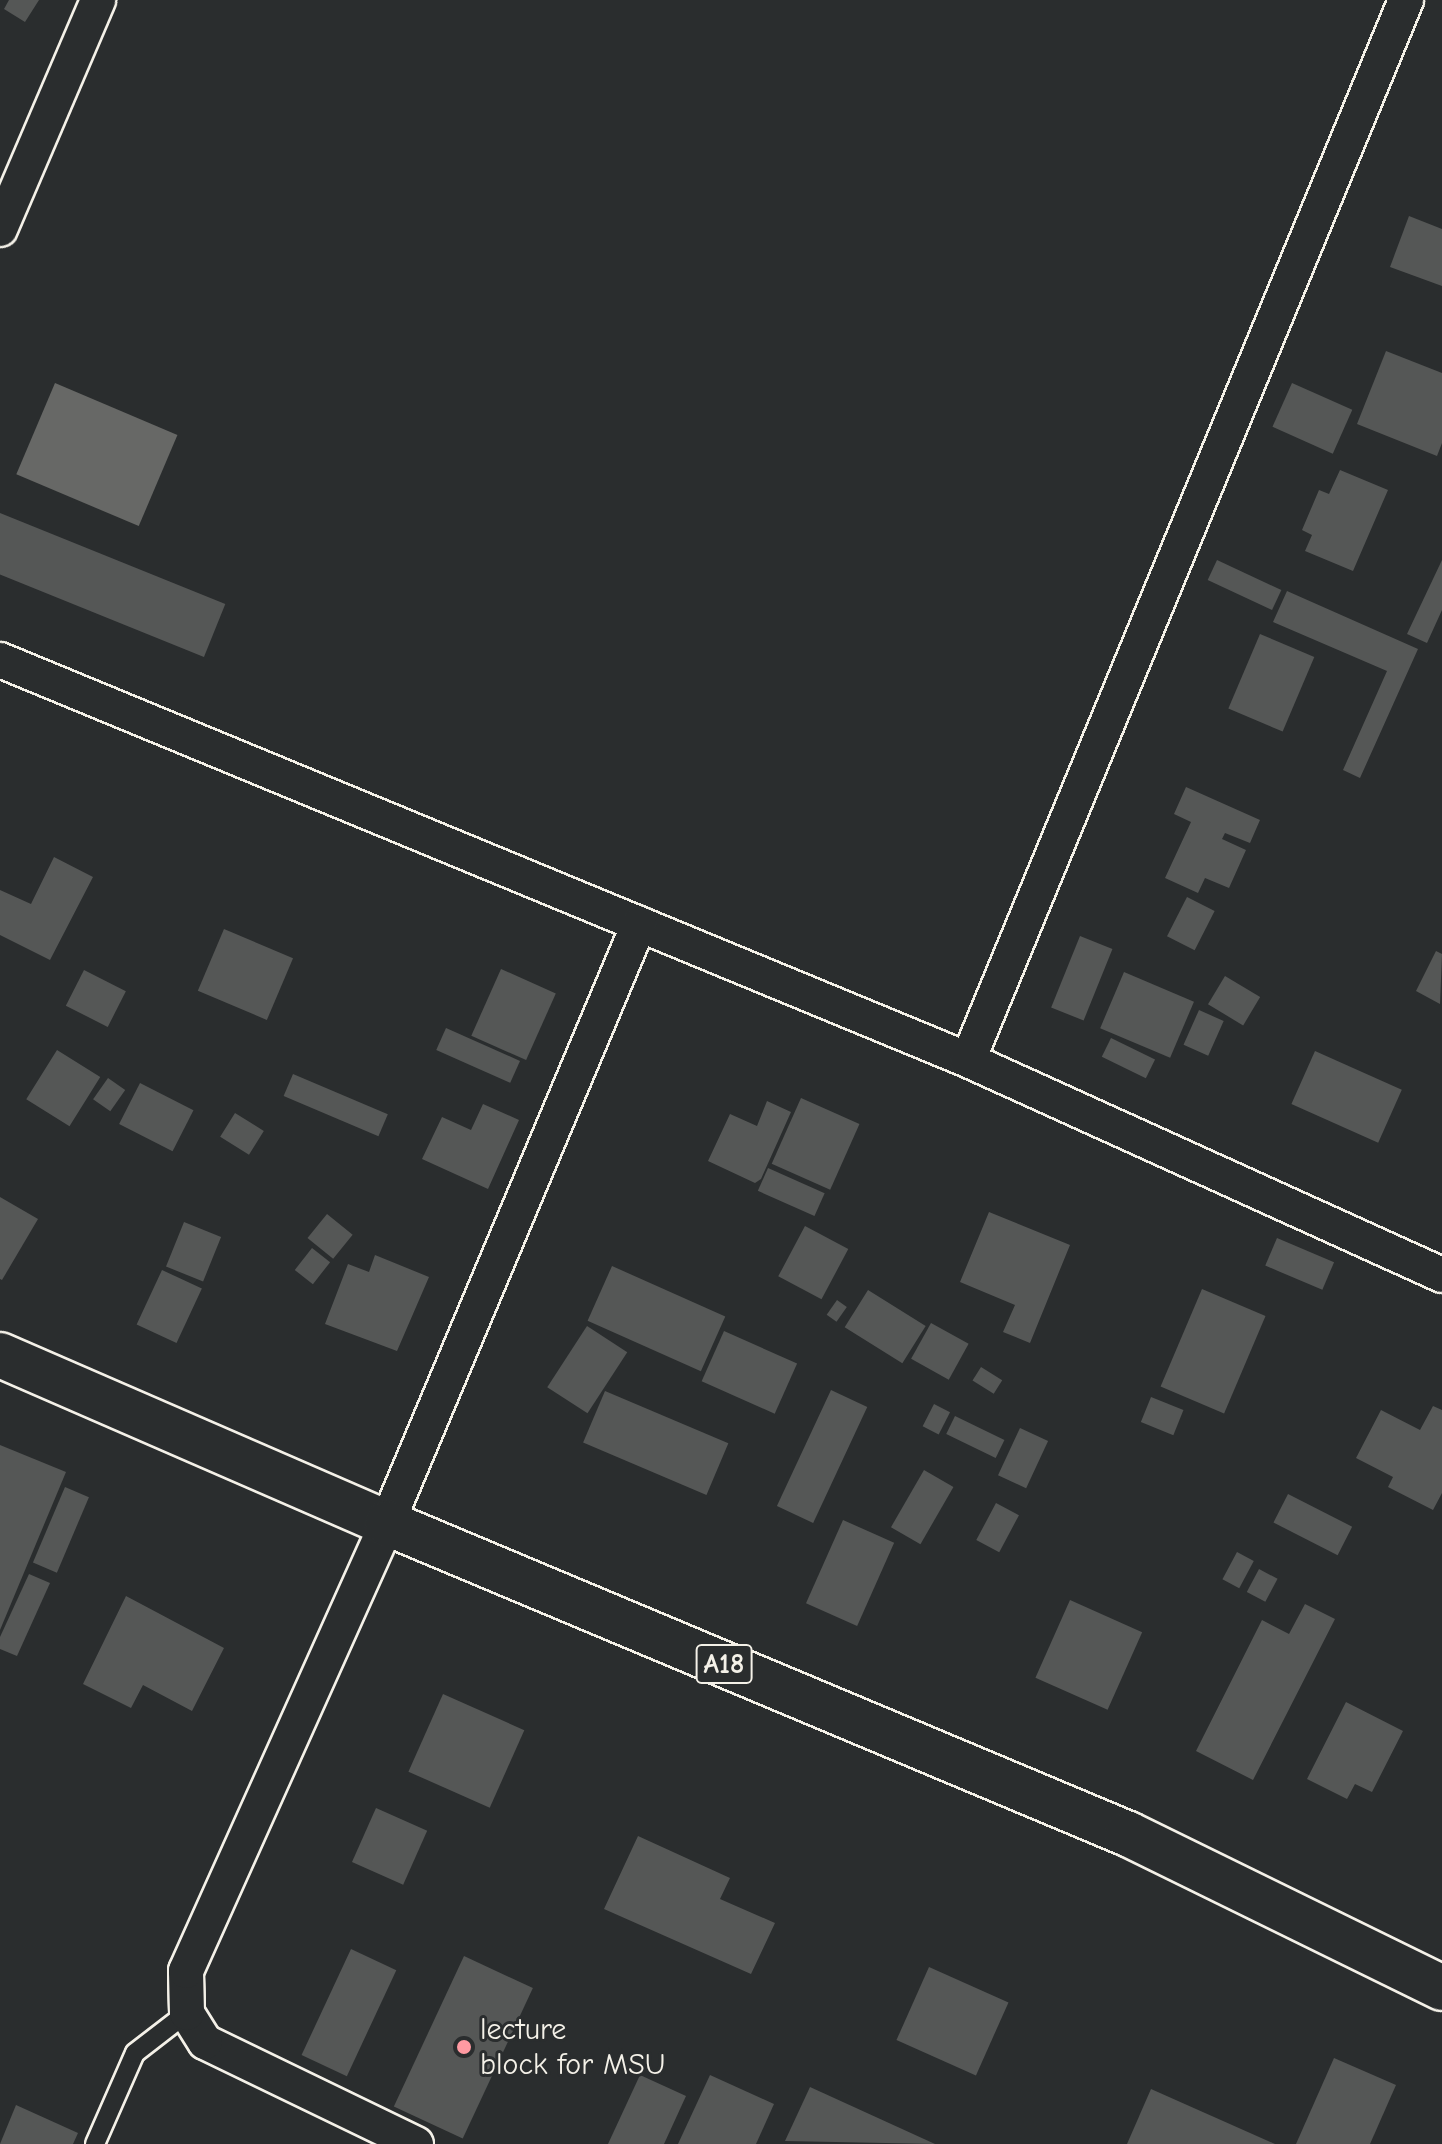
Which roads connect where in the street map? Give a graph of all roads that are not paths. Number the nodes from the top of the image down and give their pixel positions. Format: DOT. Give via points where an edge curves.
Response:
graph roads {
  1 [pos="98,0"];
  2 [pos="1406,0"];
  3 [pos="0,229"];
  4 [pos="0,660"];
  5 [pos="639,924"];
  6 [pos="968,1060"];
  7 [pos="1442,1275"];
  8 [pos="0,1355"];
  9 [pos="387,1523"];
  10 [pos="1442,1988"];
  11 [pos="187,2013"];
  12 [pos="95,2144"];
  13 [pos="416,2144"];
  1 -- 3 [label="street"];
  2 -- 6 [label="street"];
  4 -- 5 [label="street"];
  5 -- 6 [label="street"];
  5 -- 9 [label="street"];
  6 -- 7 [label="street"];
  8 -- 9 [label="main road, A18"];
  9 -- 10 [label="main road, A18" via="1128,1834"];
  9 -- 11 [label="street" via="186,1971"];
  11 -- 12 [label="lane" via="135,2053"];
  11 -- 13 [label="street" via="205,2042"];
}
